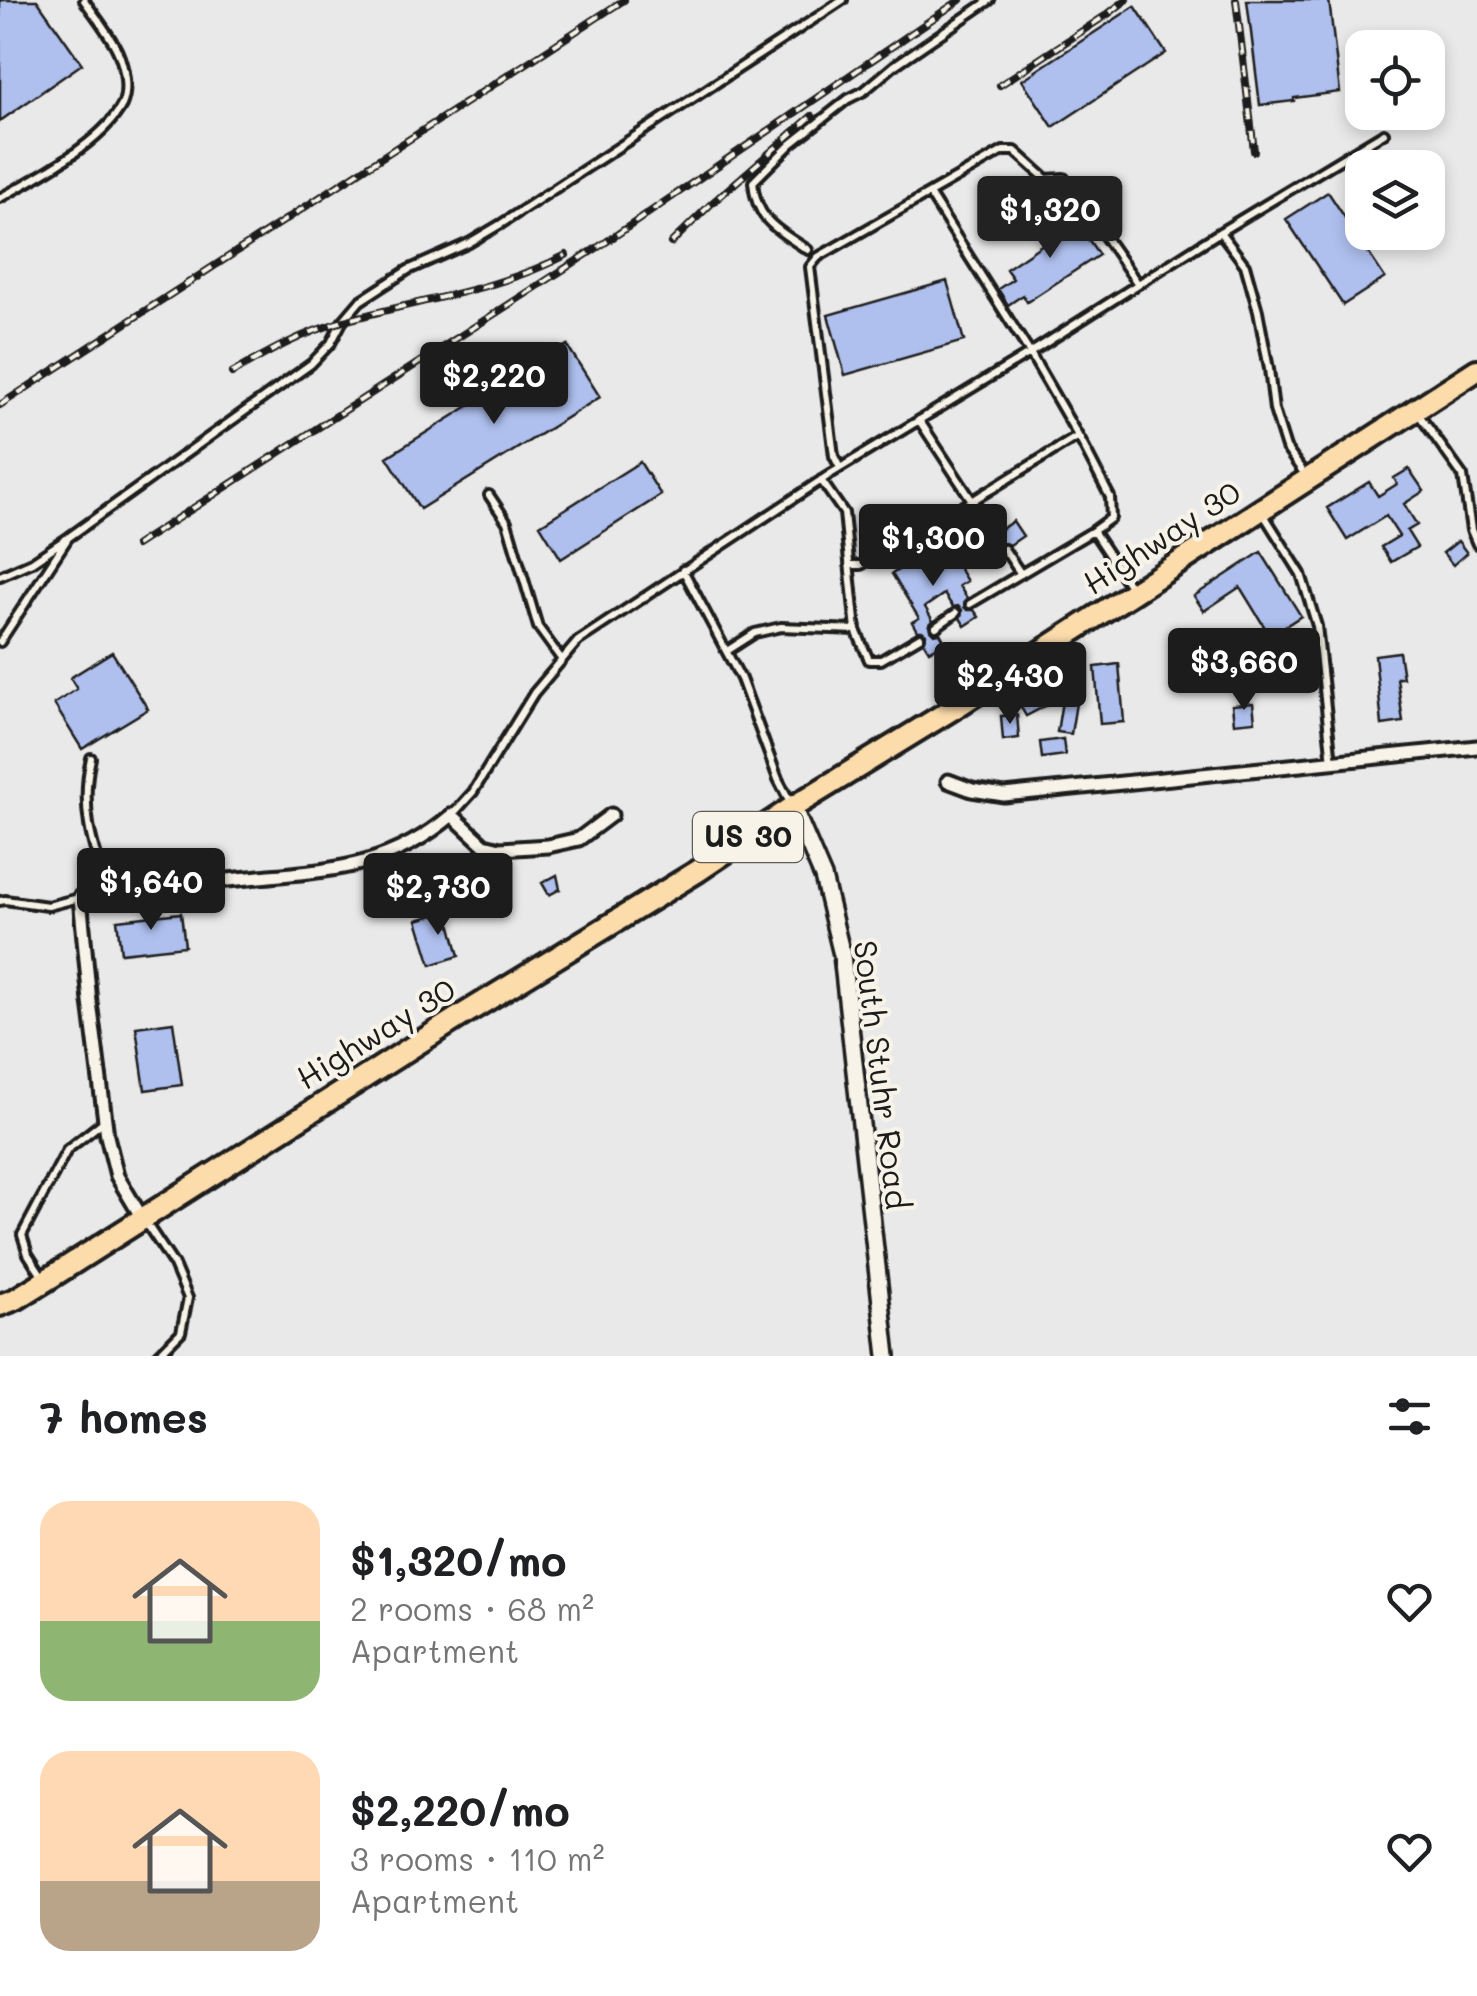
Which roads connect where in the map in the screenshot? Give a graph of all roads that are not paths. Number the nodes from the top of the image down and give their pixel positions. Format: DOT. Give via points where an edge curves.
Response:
graph roads {
  1 [pos="84,0"];
  2 [pos="844,0"];
  3 [pos="990,0"];
  4 [pos="1384,133"];
  5 [pos="930,195"];
  6 [pos="0,198"];
  7 [pos="1220,232"];
  8 [pos="808,250"];
  9 [pos="1138,284"];
  10 [pos="1030,353"];
  11 [pos="1477,370"];
  12 [pos="1416,410"];
  13 [pos="919,420"];
  14 [pos="1078,436"];
  15 [pos="840,468"];
  16 [pos="1308,479"];
  17 [pos="821,480"];
  18 [pos="488,496"];
  19 [pos="972,501"];
  20 [pos="1261,510"];
  21 [pos="1093,531"];
  22 [pos="994,534"];
  23 [pos="69,537"];
  24 [pos="1477,544"];
  25 [pos="1004,549"];
  26 [pos="849,565"];
  27 [pos="684,570"];
  28 [pos="1020,574"];
  29 [pos="0,576"];
  30 [pos="1133,592"];
  31 [pos="970,604"];
  32 [pos="956,613"];
  33 [pos="936,627"];
  34 [pos="856,630"];
  35 [pos="920,636"];
  36 [pos="0,642"];
  37 [pos="727,652"];
  38 [pos="562,660"];
  39 [pos="1477,747"];
  40 [pos="91,758"];
  41 [pos="1332,762"];
  42 [pos="948,781"];
  43 [pos="792,807"];
  44 [pos="452,815"];
  45 [pos="610,815"];
  46 [pos="110,891"];
  47 [pos="80,897"];
  48 [pos="0,902"];
  49 [pos="106,1120"];
  50 [pos="142,1218"];
  51 [pos="45,1281"];
  52 [pos="8,1302"];
  53 [pos="0,1314"];
  54 [pos="157,1356"];
  55 [pos="887,1356"];
  1 -- 6 [label="lane" via="118,51 124,102 106,126 52,170"];
  2 -- 23 [label="lane" via="501,224 360,302 311,364"];
  3 -- 8 [label="lane" via="848,99 753,182 762,215"];
  4 -- 7 [label="lane"];
  5 -- 9 [label="lane" via="1003,151 1016,150 1046,179 1064,178"];
  5 -- 10 [label="lane"];
  5 -- 15 [label="lane" via="810,267"];
  7 -- 9 [label="lane"];
  7 -- 16 [label="lane" via="1245,264 1274,410 1286,448"];
  9 -- 10 [label="lane"];
  10 -- 13 [label="lane"];
  10 -- 14 [label="lane"];
  11 -- 12 [label="highway, Highway 30 / US 30"];
  12 -- 16 [label="highway, Highway 30 / US 30"];
  12 -- 24 [label="lane" via="1464,476"];
  13 -- 15 [label="lane"];
  13 -- 19 [label="lane"];
  14 -- 19 [label="lane"];
  14 -- 21 [label="lane" via="1110,497 1111,518"];
  15 -- 17 [label="lane"];
  16 -- 20 [label="highway, Highway 30 / US 30"];
  17 -- 26 [label="lane" via="844,513"];
  17 -- 27 [label="lane"];
  18 -- 38 [label="lane" via="507,522 538,626"];
  19 -- 22 [label="lane"];
  19 -- 26 [label="lane" via="860,565"];
  20 -- 30 [label="highway, Highway 30 / US 30"];
  20 -- 41 [label="lane" via="1301,574 1317,626"];
  21 -- 28 [label="lane"];
  21 -- 30 [label="lane"];
  23 -- 29 [label="lane"];
  23 -- 36 [label="lane"];
  25 -- 28 [label="lane"];
  26 -- 34 [label="lane"];
  27 -- 37 [label="lane"];
  27 -- 38 [label="lane" via="578,641"];
  28 -- 31 [label="lane"];
  30 -- 43 [label="highway, Highway 30 / US 30"];
  32 -- 33 [label="lane"];
  34 -- 35 [label="lane" via="869,660 881,660"];
  34 -- 37 [label="lane" via="781,627 756,633"];
  37 -- 43 [label="lane"];
  38 -- 44 [label="lane"];
  39 -- 41 [label="street"];
  40 -- 46 [label="lane" via="88,820"];
  41 -- 42 [label="street" via="1004,796"];
  43 -- 50 [label="highway, Highway 30 / US 30"];
  43 -- 55 [label="main road, South Stuhr Road" via="823,877 842,955"];
  44 -- 45 [label="street" via="484,845 500,849 579,840"];
  44 -- 46 [label="street" via="407,846 354,866"];
  46 -- 47 [label="street"];
  47 -- 48 [label="lane" via="48,906"];
  47 -- 49 [label="street"];
  49 -- 50 [label="street" via="117,1176"];
  49 -- 51 [label="lane" via="68,1150 22,1234"];
  50 -- 51 [label="highway, Highway 30 / US 30"];
  50 -- 54 [label="lane" via="188,1298 181,1332"];
  51 -- 52 [label="highway, Highway 30 / US 30"];
  52 -- 53 [label="highway, US 30"];
}
